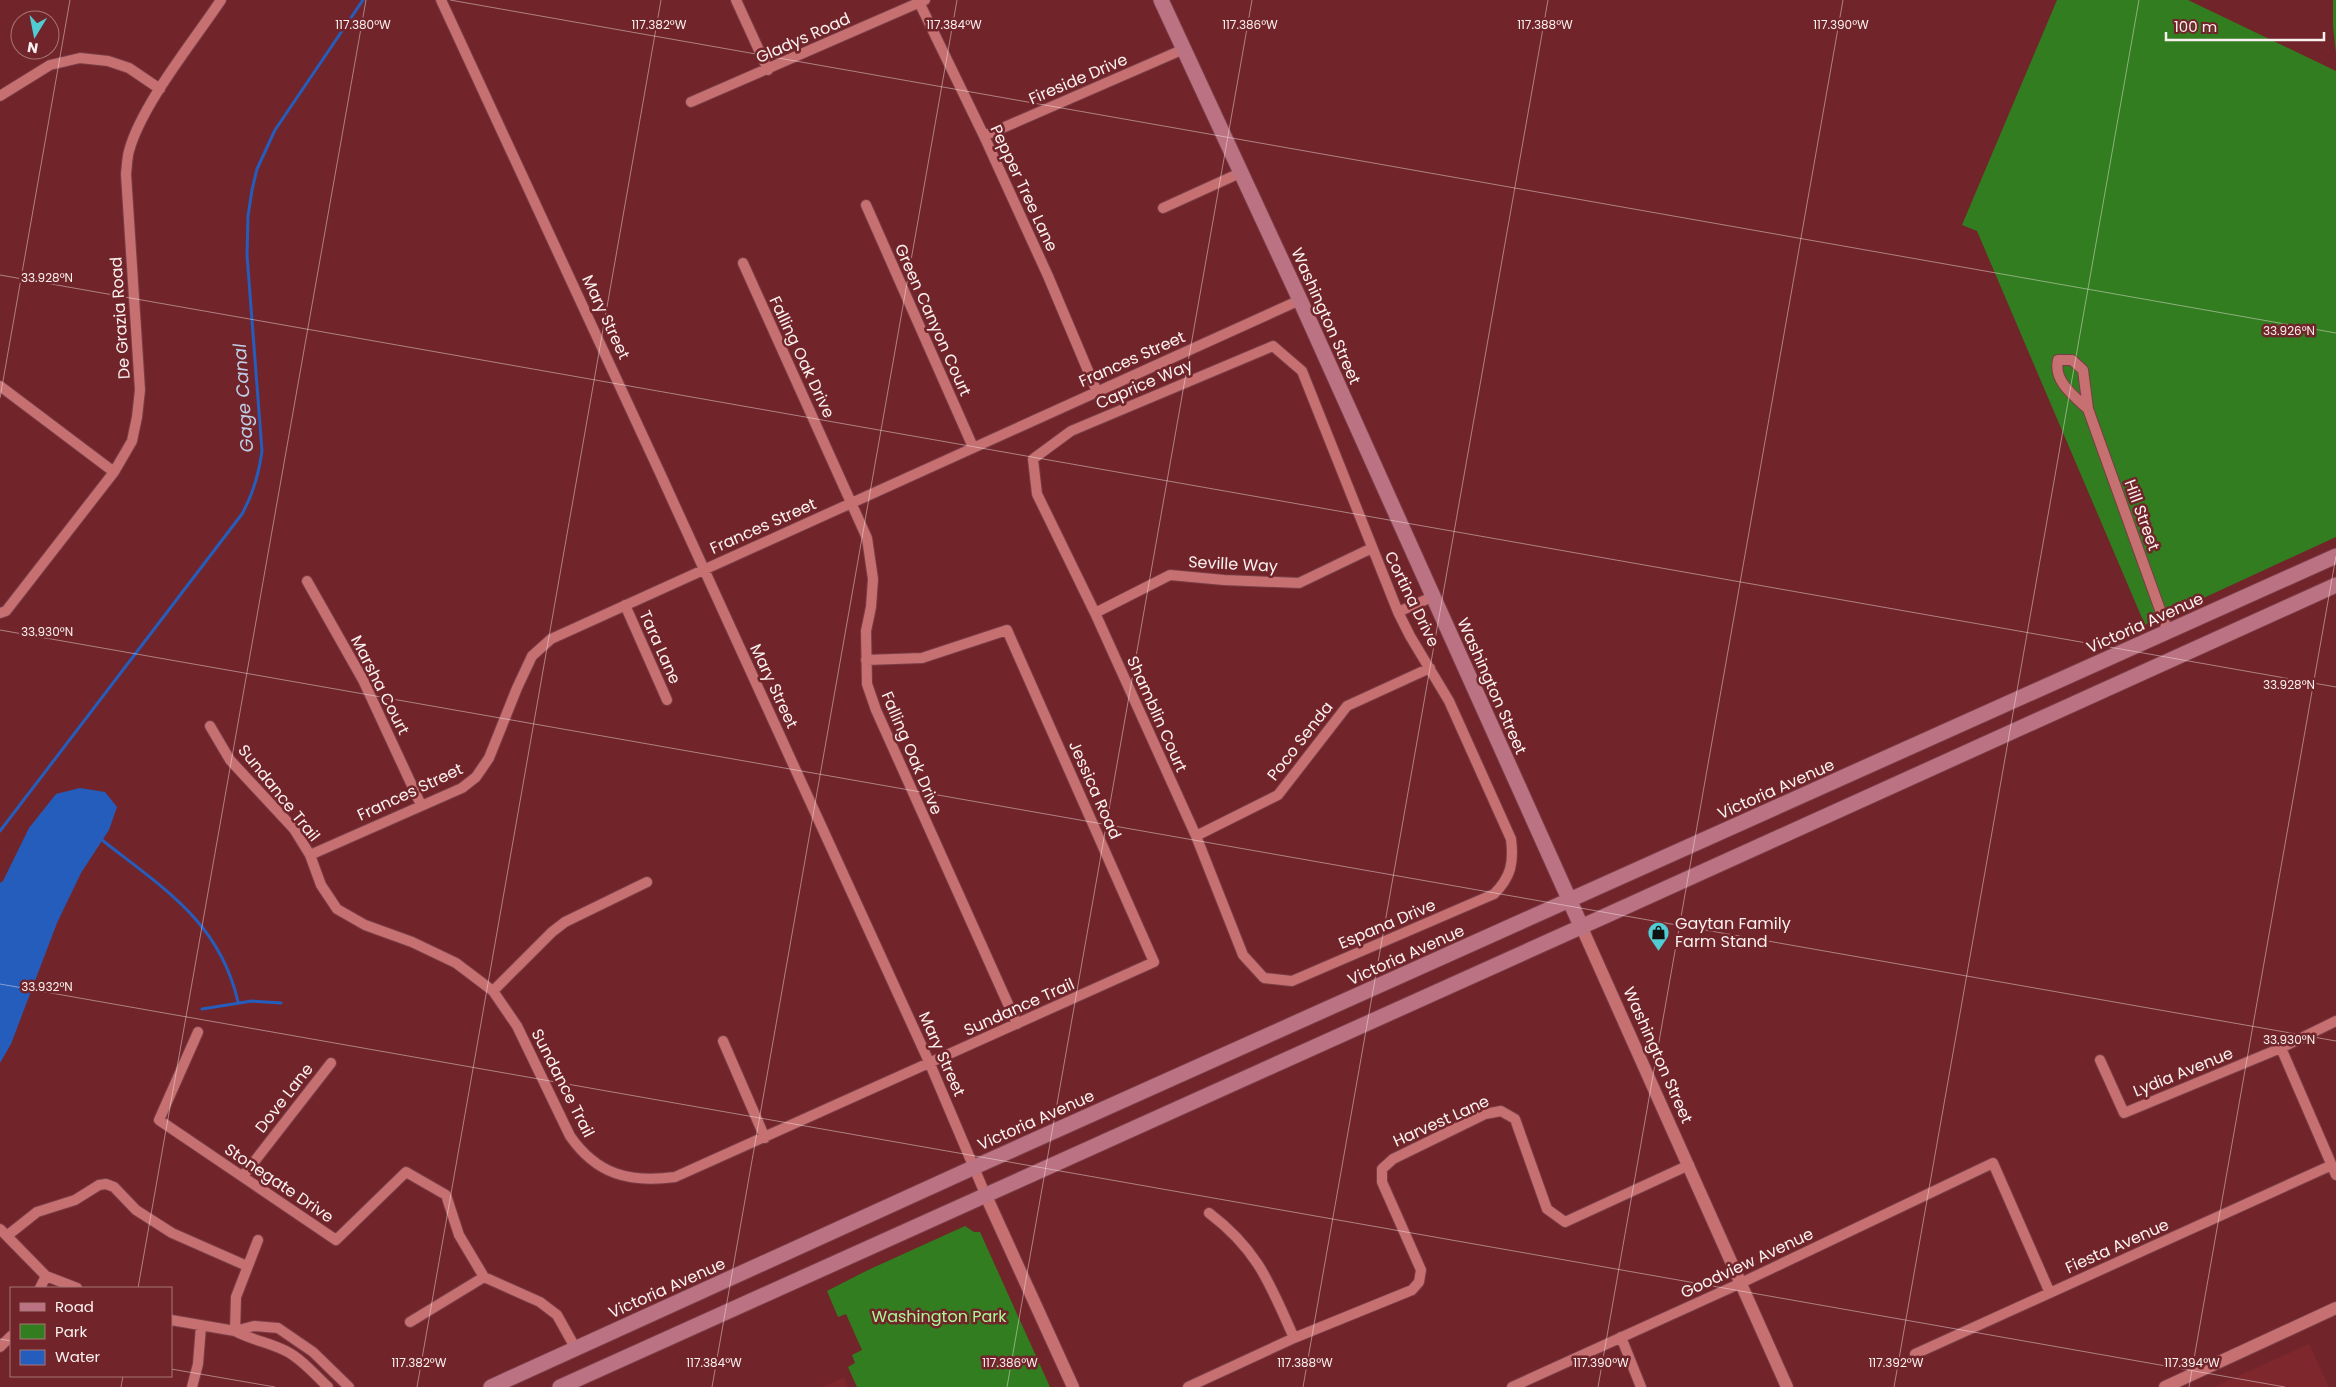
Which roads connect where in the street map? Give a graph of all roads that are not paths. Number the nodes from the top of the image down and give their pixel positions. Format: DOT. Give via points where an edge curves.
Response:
graph roads {
  1 [pos="220,0"];
  2 [pos="441,0"];
  3 [pos="736,0"];
  4 [pos="1161,0"];
  5 [pos="921,1"];
  6 [pos="1184,49"];
  7 [pos="768,70"];
  8 [pos="160,90"];
  9 [pos="0,96"];
  10 [pos="691,102"];
  11 [pos="984,136"];
  12 [pos="1240,173"];
  13 [pos="866,205"];
  14 [pos="1163,208"];
  15 [pos="743,263"];
  16 [pos="1300,300"];
  17 [pos="1273,346"];
  18 [pos="0,386"];
  19 [pos="1097,392"];
  20 [pos="2088,409"];
  21 [pos="973,447"];
  22 [pos="1033,459"];
  23 [pos="114,472"];
  24 [pos="852,502"];
  25 [pos="1372,548"];
  26 [pos="2336,556"];
  27 [pos="703,569"];
  28 [pos="307,581"];
  29 [pos="2336,585"];
  30 [pos="1432,597"];
  31 [pos="625,605"];
  32 [pos="1398,612"];
  33 [pos="1095,613"];
  34 [pos="0,614"];
  35 [pos="2168,632"];
  36 [pos="866,660"];
  37 [pos="1430,668"];
  38 [pos="667,700"];
  39 [pos="210,726"];
  40 [pos="421,805"];
  41 [pos="1196,836"];
  42 [pos="310,855"];
  43 [pos="1511,871"];
  44 [pos="647,882"];
  45 [pos="1569,901"];
  46 [pos="1582,928"];
  47 [pos="1154,962"];
  48 [pos="1264,978"];
  49 [pos="493,991"];
  50 [pos="2336,1021"];
  51 [pos="1017,1024"];
  52 [pos="198,1032"];
  53 [pos="723,1041"];
  54 [pos="2281,1048"];
  55 [pos="2100,1060"];
  56 [pos="331,1063"];
  57 [pos="930,1064"];
  58 [pos="765,1138"];
  59 [pos="1689,1165"];
  60 [pos="2332,1165"];
  61 [pos="974,1168"];
  62 [pos="2336,1175"];
  63 [pos="243,1176"];
  64 [pos="986,1196"];
  65 [pos="1209,1214"];
  66 [pos="4,1232"];
  67 [pos="258,1240"];
  68 [pos="247,1266"];
  69 [pos="46,1276"];
  70 [pos="484,1277"];
  71 [pos="1741,1283"];
  72 [pos="40,1287"];
  73 [pos="74,1287"];
  74 [pos="2050,1293"];
  75 [pos="2336,1308"];
  76 [pos="172,1320"];
  77 [pos="410,1322"];
  78 [pos="201,1326"];
  79 [pos="235,1331"];
  80 [pos="10,1337"];
  81 [pos="1294,1338"];
  82 [pos="1621,1338"];
  83 [pos="0,1347"];
  84 [pos="576,1348"];
  85 [pos="1915,1354"];
  86 [pos="192,1387"];
  87 [pos="328,1387"];
  88 [pos="349,1387"];
  89 [pos="491,1387"];
  90 [pos="560,1387"];
  91 [pos="1073,1387"];
  92 [pos="1188,1387"];
  93 [pos="1512,1387"];
  94 [pos="1641,1387"];
  95 [pos="1787,1387"];
  96 [pos="2164,1387"];
  1 -- 8 [label="street, De Grazia Road"];
  2 -- 27 [label="street, Mary Street"];
  3 -- 7 [label="street"];
  4 -- 6 [label="main road, Washington Street"];
  5 -- 7 [label="street, Gladys Road"];
  5 -- 11 [label="street, Pepper Tree Lane"];
  6 -- 11 [label="street, Fireside Drive"];
  6 -- 12 [label="main road, Washington Street"];
  7 -- 10 [label="street, Gladys Road"];
  8 -- 9 [label="street" via="129,68 108,61 80,58 50,65"];
  8 -- 23 [label="street, De Grazia Road" via="136,131 128,153 126,174 140,390 132,441"];
  11 -- 19 [label="street, Pepper Tree Lane"];
  12 -- 14 [label="street"];
  12 -- 16 [label="main road, Washington Street"];
  13 -- 21 [label="street, Green Canyon Court"];
  15 -- 24 [label="street, Falling Oak Drive"];
  16 -- 19 [label="street, Frances Street"];
  16 -- 30 [label="main road, Washington Street"];
  17 -- 22 [label="street, Caprice Way" via="1071,432"];
  17 -- 25 [label="street, Cortina Drive" via="1302,371"];
  18 -- 23 [label="street"];
  19 -- 21 [label="street, Frances Street"];
  20 -- 20 [label="street, Hill Street" via="2058,375 2058,360 2072,360 2082,370"];
  20 -- 35 [label="street, Hill Street"];
  21 -- 24 [label="street, Frances Street"];
  22 -- 33 [label="street, Shamblin Court" via="1037,494"];
  23 -- 34 [label="street, De Grazia Road" via="6,611"];
  24 -- 27 [label="street, Frances Street"];
  24 -- 36 [label="street, Falling Oak Drive" via="867,538 874,579 866,632"];
  25 -- 32 [label="street, Cortina Drive"];
  25 -- 33 [label="street, Seville Way" via="1299,583 1170,575"];
  26 -- 35 [label="main road, Victoria Avenue"];
  27 -- 31 [label="street, Frances Street"];
  27 -- 57 [label="street, Mary Street"];
  28 -- 40 [label="street, Marsha Court" via="363,680"];
  29 -- 46 [label="main road" via="1692,875"];
  30 -- 32 [label="street"];
  30 -- 45 [label="main road, Washington Street"];
  31 -- 38 [label="street, Tara Lane"];
  31 -- 40 [label="street, Frances Street" via="551,639 532,656 489,758 476,777 462,788"];
  32 -- 37 [label="street, Cortina Drive"];
  33 -- 41 [label="street, Shamblin Court"];
  35 -- 45 [label="main road, Victoria Avenue"];
  36 -- 47 [label="street, Jessica Road" via="922,658 1008,630"];
  36 -- 51 [label="street, Falling Oak Drive" via="867,684 876,710"];
  37 -- 41 [label="street, Poco Senda" via="1347,706 1278,795"];
  37 -- 43 [label="street, Cortina Drive" via="1449,700 1511,840 1514,858"];
  39 -- 42 [label="street, Sundance Trail" via="230,760 294,830"];
  40 -- 42 [label="street, Frances Street"];
  41 -- 48 [label="street, Shamblin Court" via="1243,955"];
  42 -- 49 [label="street, Sundance Trail" via="321,885 337,909 365,925 456,963"];
  43 -- 48 [label="street, Espana Drive" via="1494,894 1292,981"];
  44 -- 49 [label="street" via="565,922"];
  45 -- 46 [label="main road, Washington Street"];
  45 -- 61 [label="main road, Victoria Avenue"];
  46 -- 59 [label="street, Washington Street"];
  46 -- 64 [label="main road"];
  47 -- 51 [label="street, Sundance Trail"];
  49 -- 58 [label="street, Sundance Trail" via="517,1026 570,1136 581,1152 605,1169 649,1181 675,1178"];
  50 -- 54 [label="street, Lydia Avenue"];
  51 -- 57 [label="street, Sundance Trail"];
  52 -- 63 [label="street, Stonegate Drive" via="159,1120"];
  53 -- 58 [label="street"];
  54 -- 55 [label="street, Lydia Avenue" via="2124,1113"];
  54 -- 60 [label="street"];
  56 -- 63 [label="street, Dove Lane"];
  57 -- 58 [label="street, Sundance Trail"];
  57 -- 61 [label="street, Mary Street"];
  59 -- 71 [label="street, Washington Street"];
  59 -- 81 [label="street, Harvest Lane" via="1565,1222 1547,1209 1515,1119 1501,1110 1485,1114 1393,1159 1382,1169 1382,1182 1421,1270 1419,1282 1412,1290"];
  60 -- 62 [label="street"];
  60 -- 74 [label="street, Fiesta Avenue"];
  61 -- 64 [label="street, Mary Street"];
  61 -- 84 [label="main road, Victoria Avenue"];
  63 -- 70 [label="street, Stonegate Drive" via="336,1240 406,1172 446,1195 459,1235"];
  64 -- 90 [label="main road"];
  64 -- 91 [label="street, Mary Street"];
  65 -- 81 [label="street" via="1249,1250 1266,1276"];
  66 -- 68 [label="street" via="37,1212 75,1200 106,1184 114,1187 136,1210 165,1230"];
  66 -- 69 [label="street"];
  67 -- 68 [label="street"];
  68 -- 79 [label="street" via="236,1297"];
  69 -- 72 [label="street"];
  69 -- 73 [label="street"];
  70 -- 77 [label="street"];
  70 -- 84 [label="street" via="540,1302 557,1315"];
  71 -- 74 [label="street, Goodview Avenue" via="1993,1163"];
  71 -- 82 [label="street, Goodview Avenue"];
  71 -- 95 [label="street, Washington Street"];
  74 -- 85 [label="street, Fiesta Avenue"];
  75 -- 96 [label="street"];
  76 -- 78 [label="street"];
  78 -- 79 [label="street"];
  78 -- 86 [label="street" via="198,1364"];
  79 -- 87 [label="street" via="286,1351"];
  79 -- 88 [label="street" via="254,1326 278,1328 313,1352"];
  80 -- 83 [label="street"];
  81 -- 92 [label="street, Harvest Lane"];
  82 -- 93 [label="street, Goodview Avenue"];
  82 -- 94 [label="street"];
  84 -- 89 [label="main road, Victoria Avenue"];
}
